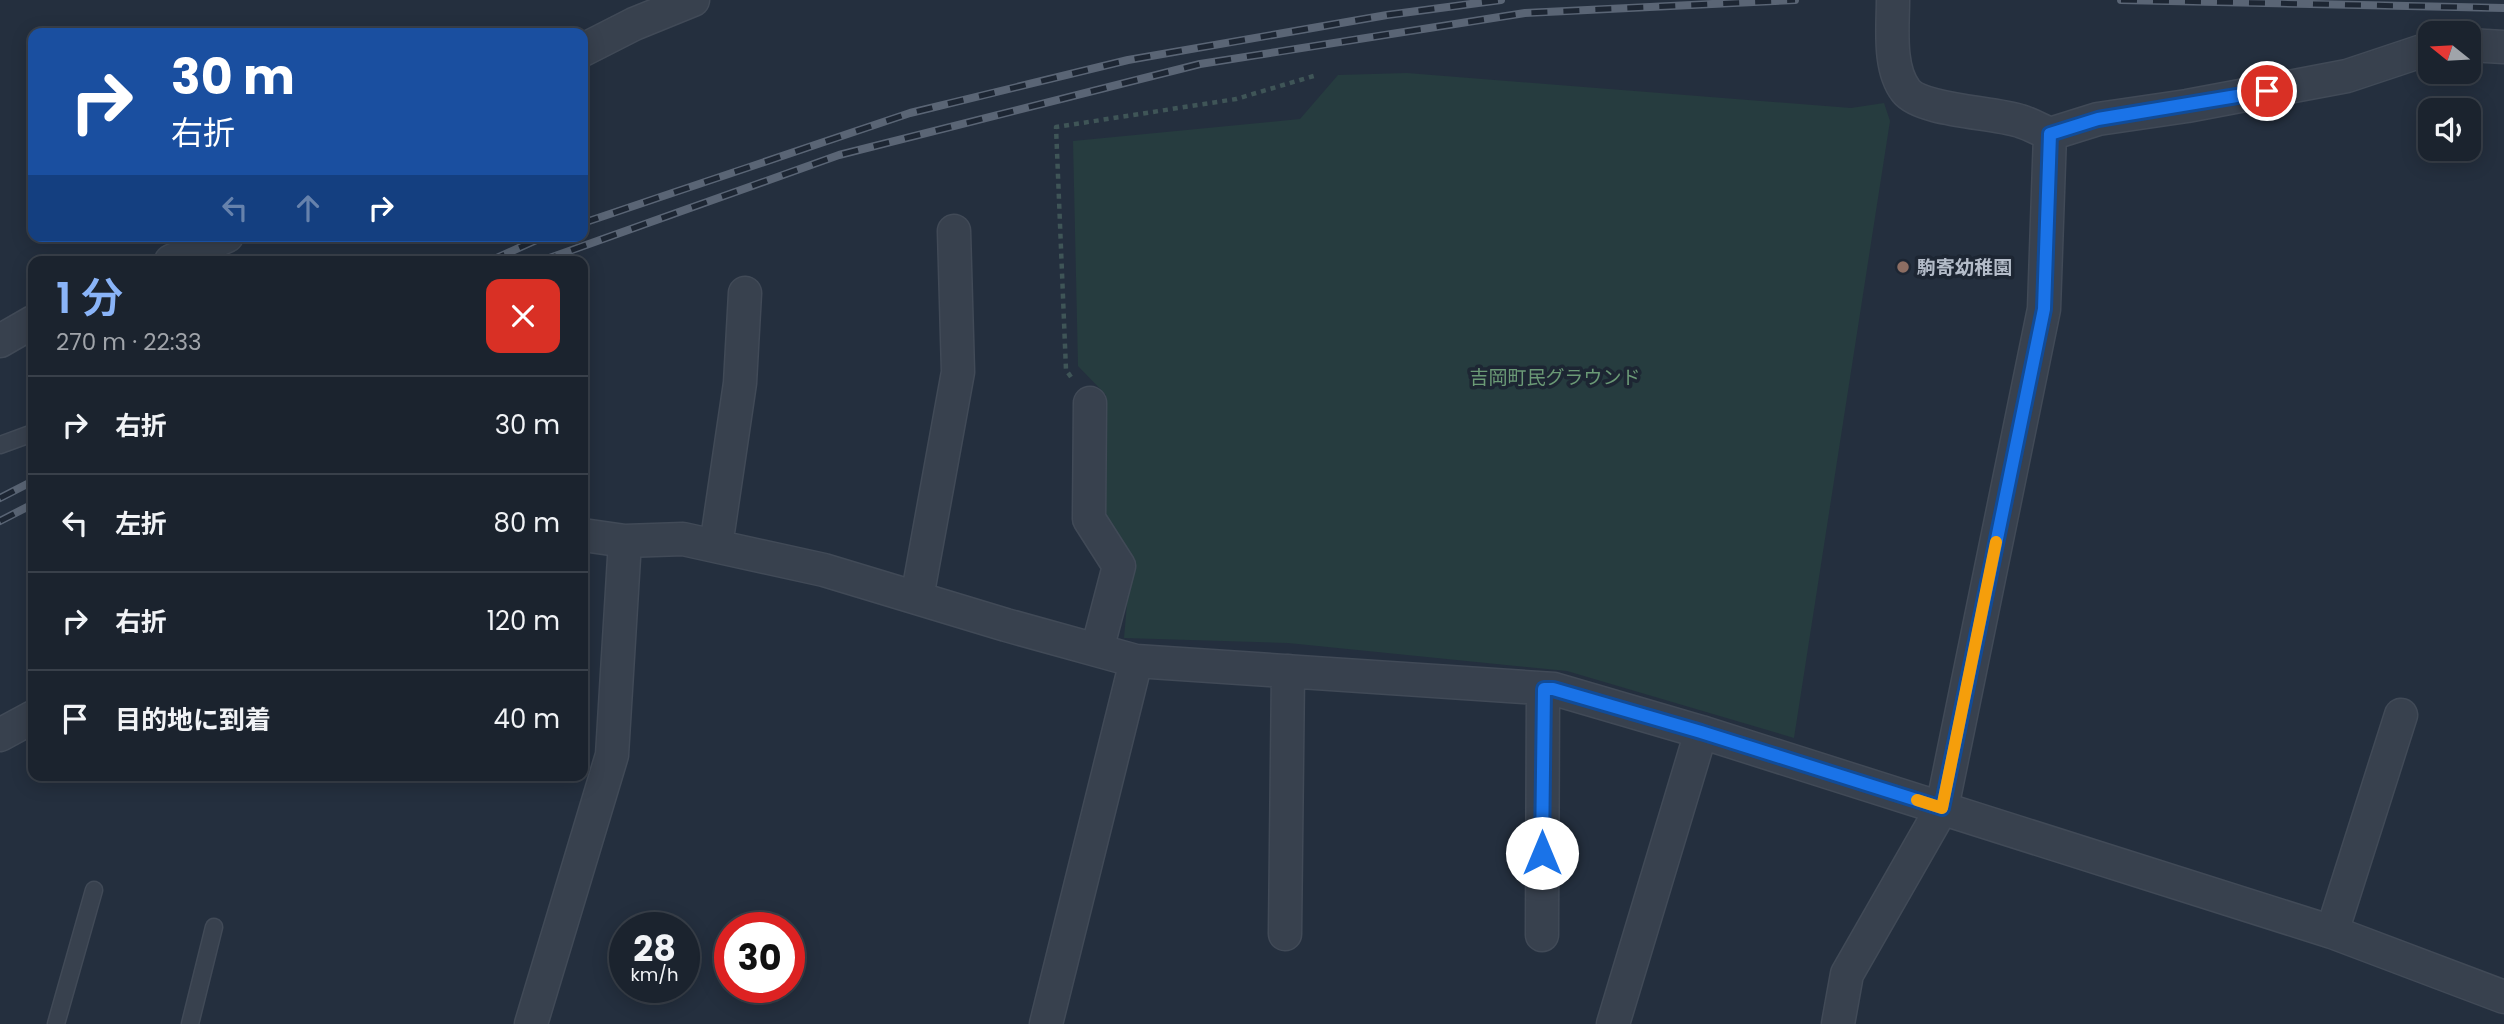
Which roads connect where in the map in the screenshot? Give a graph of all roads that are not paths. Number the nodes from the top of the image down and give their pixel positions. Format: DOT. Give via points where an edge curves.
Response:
graph roads {
  1 [pos="693,0"];
  2 [pos="1892,0"];
  3 [pos="636,12"];
  4 [pos="588,46"];
  5 [pos="2482,46"];
  6 [pos="2504,47"];
  7 [pos="2418,52"];
  8 [pos="2050,134"];
  9 [pos="954,231"];
  10 [pos="214,242"];
  11 [pos="182,256"];
  12 [pos="745,293"];
  13 [pos="28,325"];
  14 [pos="0,341"];
  15 [pos="1090,403"];
  16 [pos="28,435"];
  17 [pos="0,445"];
  18 [pos="588,536"];
  19 [pos="625,541"];
  20 [pos="716,546"];
  21 [pos="917,598"];
  22 [pos="1097,650"];
  23 [pos="1136,661"];
  24 [pos="1288,671"];
  25 [pos="1544,689"];
  26 [pos="2401,715"];
  27 [pos="28,720"];
  28 [pos="1701,732"];
  29 [pos="0,735"];
  30 [pos="1942,808"];
  31 [pos="94,890"];
  32 [pos="214,927"];
  33 [pos="2332,932"];
  34 [pos="1285,934"];
  35 [pos="1542,935"];
  36 [pos="2504,998"];
  37 [pos="56,1024"];
  38 [pos="190,1024"];
  39 [pos="531,1024"];
  40 [pos="1046,1024"];
  41 [pos="1613,1024"];
  42 [pos="1838,1024"];
  1 -- 3 [label="street"];
  2 -- 8 [label="street" via="1897,74 1906,91 1920,102 2020,121"];
  3 -- 4 [label="street"];
  5 -- 6 [label="street"];
  7 -- 8 [label="street" via="2347,76 2098,119"];
  8 -- 30 [label="street" via="2044,309"];
  9 -- 21 [label="street" via="958,372"];
  10 -- 11 [label="street"];
  12 -- 20 [label="street" via="740,383"];
  13 -- 14 [label="street"];
  15 -- 22 [label="street" via="1088,519 1119,566"];
  16 -- 17 [label="lane"];
  18 -- 19 [label="street"];
  19 -- 20 [label="street" via="683,539"];
  19 -- 39 [label="street" via="612,755"];
  20 -- 21 [label="street" via="824,570"];
  21 -- 22 [label="street"];
  22 -- 23 [label="street"];
  23 -- 24 [label="street"];
  23 -- 40 [label="street"];
  24 -- 25 [label="street"];
  24 -- 34 [label="street"];
  25 -- 28 [label="street"];
  25 -- 35 [label="street"];
  26 -- 33 [label="street"];
  27 -- 29 [label="street"];
  28 -- 30 [label="street"];
  28 -- 41 [label="street"];
  30 -- 33 [label="street"];
  30 -- 42 [label="street" via="1847,974"];
  31 -- 37 [label="lane"];
  32 -- 38 [label="lane"];
  33 -- 36 [label="street"];
}
